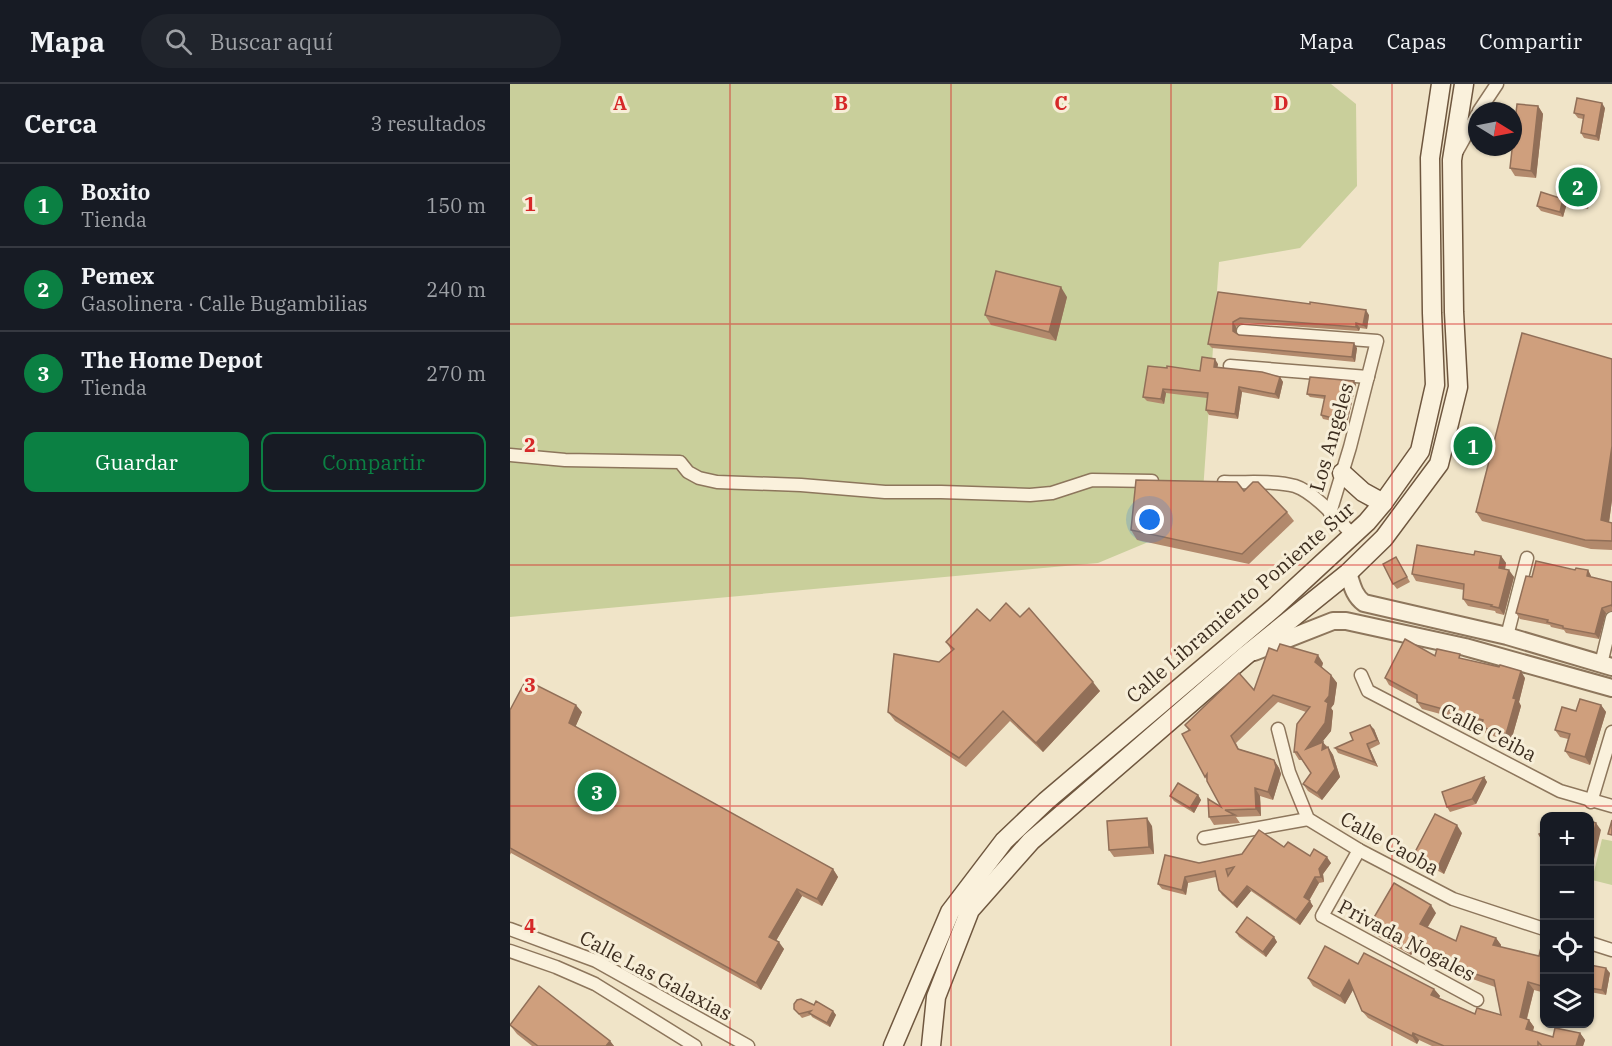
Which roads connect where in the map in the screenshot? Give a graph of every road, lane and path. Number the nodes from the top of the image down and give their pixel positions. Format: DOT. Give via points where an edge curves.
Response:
graph roads {
  1 [pos="1441,84"];
  2 [pos="1464,84"];
  3 [pos="1497,84"];
  4 [pos="1485,102"];
  5 [pos="1468,131"];
  6 [pos="1452,160"];
  7 [pos="1244,330"];
  8 [pos="1230,366"];
  9 [pos="1368,377"];
  10 [pos="510,455"];
  11 [pos="1342,473"];
  12 [pos="1162,481"];
  13 [pos="1209,482"];
  14 [pos="1383,503"];
  15 [pos="1330,513"];
  16 [pos="1353,535"];
  17 [pos="1527,558"];
  18 [pos="1348,573"];
  19 [pos="1612,618"];
  20 [pos="1506,636"];
  21 [pos="1245,656"];
  22 [pos="1606,666"];
  23 [pos="1361,675"];
  24 [pos="1612,688"];
  25 [pos="1278,729"];
  26 [pos="1612,732"];
  27 [pos="1591,802"];
  28 [pos="1612,806"];
  29 [pos="1308,819"];
  30 [pos="1203,838"];
  31 [pos="1359,850"];
  32 [pos="1540,927"];
  33 [pos="510,929"];
  34 [pos="1594,944"];
  35 [pos="1612,950"];
  36 [pos="510,951"];
  37 [pos="1477,1000"];
  38 [pos="695,1046"];
  39 [pos="748,1046"];
  40 [pos="893,1046"];
  41 [pos="932,1046"];
  1 -- 14 [label="main road, Calle Libramiento Poniente Sur" via="1430,158 1435,385 1420,451"];
  2 -- 6 [label="main road"];
  3 -- 4 [label="street"];
  5 -- 6 [label="street"];
  6 -- 18 [label="main road" via="1458,387 1439,464 1384,538"];
  7 -- 9 [label="street, Los Angeles" via="1377,341"];
  8 -- 9 [label="street"];
  9 -- 11 [label="street, Los Angeles"];
  10 -- 12 [label="street" via="680,462 693,475 717,482 885,492 1030,495 1052,493 1092,480"];
  11 -- 14 [label="main road"];
  11 -- 15 [label="street, Los Angeles"];
  13 -- 15 [label="street" via="1297,487"];
  14 -- 16 [label="main road, Calle Libramiento Poniente Sur"];
  15 -- 16 [label="street, Los Angeles"];
  16 -- 40 [label="main road, Calle Libramiento Poniente Sur" via="1004,841 950,912"];
  17 -- 20 [label="street"];
  18 -- 20 [label="street" via="1358,599 1364,603"];
  18 -- 21 [label="main road"];
  19 -- 22 [label="street"];
  20 -- 22 [label="street"];
  21 -- 24 [label="street" via="1333,621 1346,621 1465,647"];
  21 -- 41 [label="main road" via="1031,841 970,910 936,997"];
  23 -- 27 [label="street, Calle Ceiba" via="1368,691 1560,791"];
  25 -- 29 [label="street" via="1289,772"];
  26 -- 27 [label="street"];
  27 -- 28 [label="street, Calle Ceiba"];
  29 -- 30 [label="street"];
  29 -- 31 [label="street, Calle Caoba"];
  31 -- 32 [label="street, Calle Caoba" via="1453,899"];
  31 -- 37 [label="street, Privada Nogales" via="1322,916"];
  33 -- 39 [label="street, Calle Las Galaxias" via="596,961"];
  34 -- 35 [label="street"];
  36 -- 38 [label="street, Calle Las Galaxias" via="595,984"];
}
